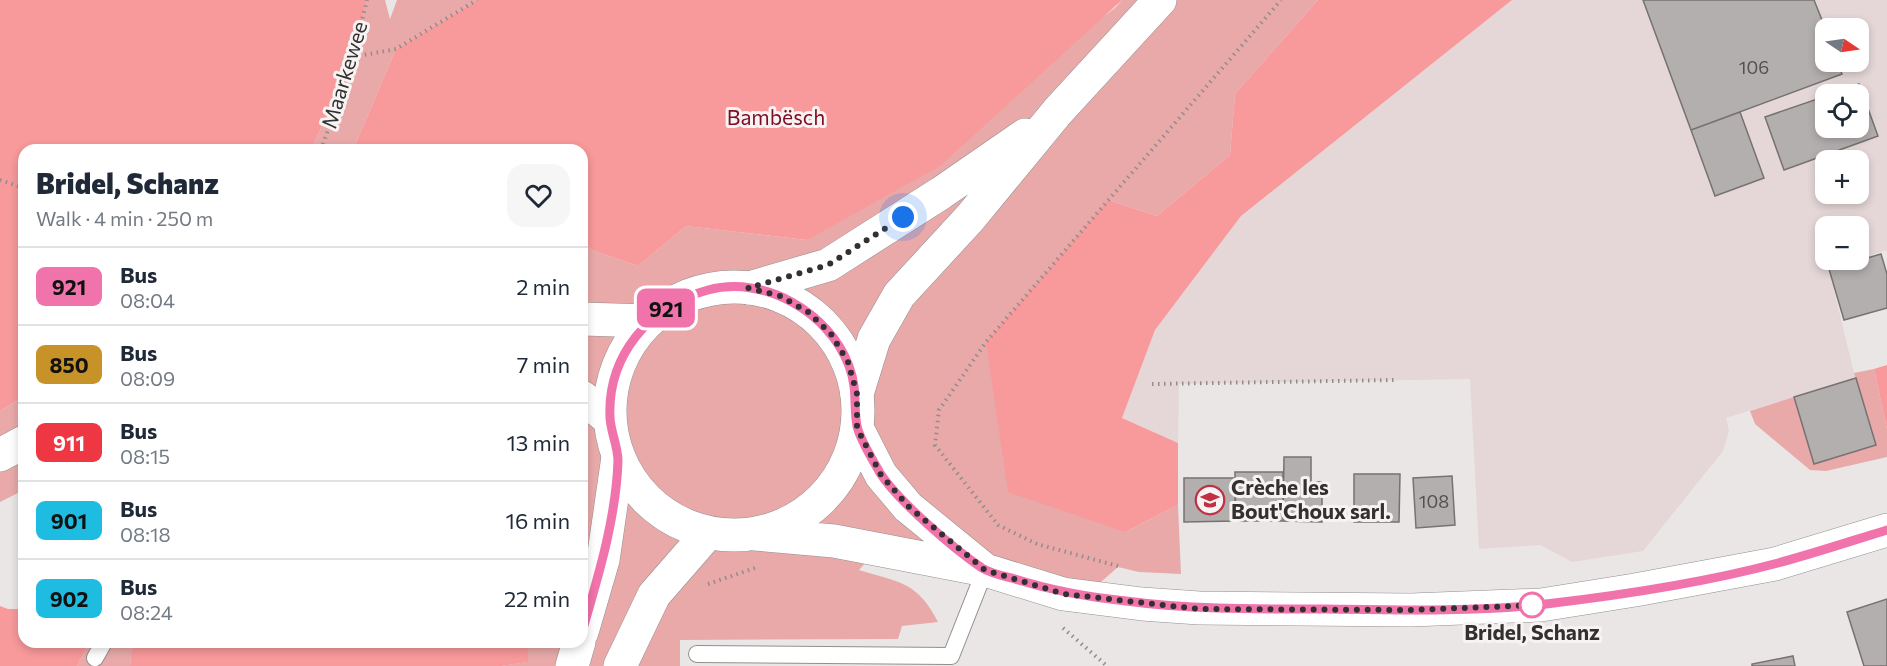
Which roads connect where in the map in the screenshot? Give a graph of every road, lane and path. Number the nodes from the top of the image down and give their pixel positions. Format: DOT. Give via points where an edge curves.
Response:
graph roads {
  1 [pos="366,0"];
  2 [pos="477,0"];
  3 [pos="1160,0"];
  4 [pos="1281,0"];
  5 [pos="353,57"];
  6 [pos="1058,111"];
  7 [pos="323,144"];
  8 [pos="0,180"];
  9 [pos="18,186"];
  10 [pos="748,288"];
  11 [pos="588,319"];
  12 [pos="649,321"];
  13 [pos="1394,380"];
  14 [pos="1152,384"];
  15 [pos="857,394"];
  16 [pos="588,402"];
  17 [pos="610,420"];
  18 [pos="857,428"];
  19 [pos="18,445"];
  20 [pos="0,455"];
  21 [pos="618,457"];
  22 [pos="1887,530"];
  23 [pos="708,533"];
  24 [pos="755,534"];
  25 [pos="769,566"];
  26 [pos="1129,569"];
  27 [pos="985,570"];
  28 [pos="701,590"];
  29 [pos="588,611"];
  30 [pos="1063,627"];
  31 [pos="101,648"];
  32 [pos="577,648"];
  33 [pos="697,654"];
  34 [pos="95,658"];
  35 [pos="572,666"];
  36 [pos="620,666"];
  37 [pos="1107,666"];
  1 -- 5 [label="path, Maarkewee"];
  2 -- 5 [label="path" via="396,49"];
  3 -- 6 [label="main road"];
  4 -- 26 [label="path" via="986,342 939,410 935,445 998,525 1037,544"];
  5 -- 7 [label="path, Maarkewee"];
  6 -- 10 [label="main road" via="941,193 828,265"];
  6 -- 15 [label="main road" via="970,219 899,295 874,339"];
  8 -- 9 [label="path"];
  10 -- 12 [label="main road" via="713,289 678,300"];
  10 -- 15 [label="main road" via="780,296 816,319 831,334 848,362"];
  11 -- 12 [label="main road"];
  12 -- 17 [label="main road" via="626,350 613,383"];
  13 -- 14 [label="path"];
  15 -- 18 [label="main road"];
  16 -- 17 [label="main road"];
  17 -- 21 [label="main road"];
  18 -- 24 [label="main road" via="846,465 824,498 792,521"];
  18 -- 27 [label="main road" via="881,475 909,507"];
  19 -- 20 [label="main road"];
  21 -- 23 [label="main road" via="633,484 654,507 680,523"];
  21 -- 29 [label="main road" via="603,560"];
  22 -- 27 [label="main road" via="1763,566 1541,605 1410,610 1199,609 1064,594"];
  23 -- 24 [label="main road"];
  23 -- 36 [label="main road" via="654,595"];
  24 -- 27 [label="main road" via="834,542"];
  25 -- 28 [label="path" via="708,584"];
  27 -- 33 [label="lane" via="951,656"];
  30 -- 37 [label="path"];
  31 -- 34 [label="lane"];
  32 -- 35 [label="main road"];
}
